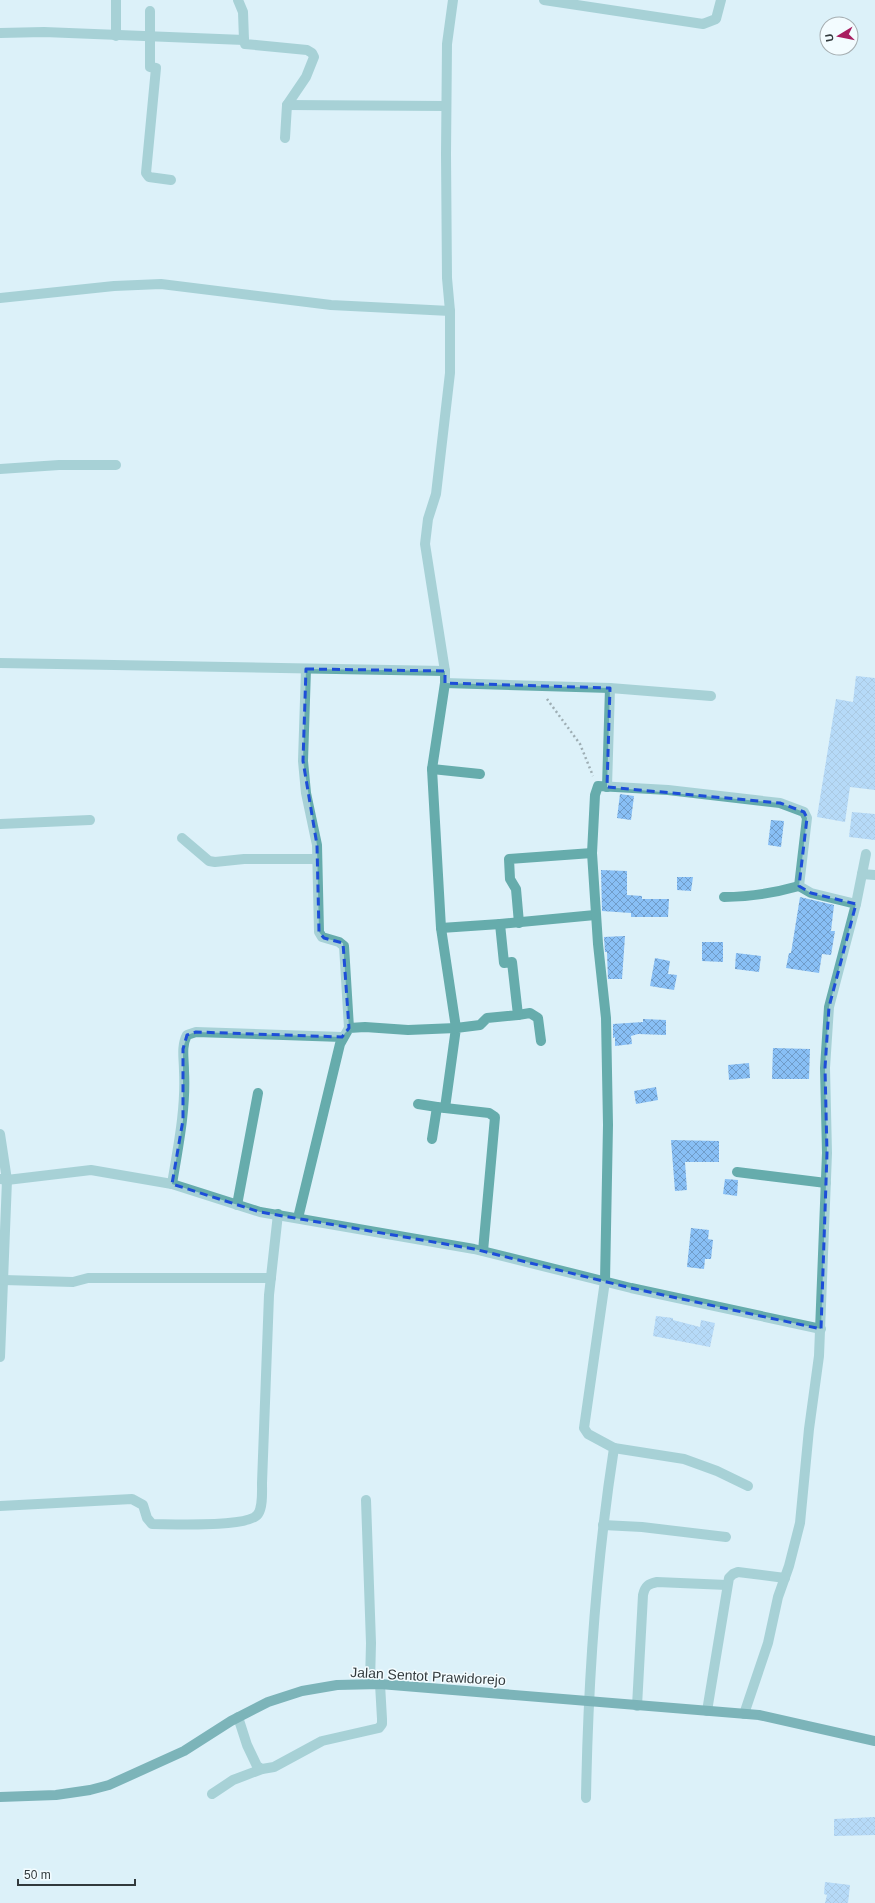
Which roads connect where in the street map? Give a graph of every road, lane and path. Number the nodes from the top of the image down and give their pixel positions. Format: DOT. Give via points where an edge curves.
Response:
graph roads {
  1 [pos="116,0"];
  2 [pos="238,0"];
  3 [pos="453,0"];
  4 [pos="544,0"];
  5 [pos="721,0"];
  6 [pos="566,2"];
  7 [pos="150,11"];
  8 [pos="0,33"];
  9 [pos="116,36"];
  10 [pos="150,37"];
  11 [pos="244,40"];
  12 [pos="287,105"];
  13 [pos="446,106"];
  14 [pos="285,138"];
  15 [pos="171,180"];
  16 [pos="0,298"];
  17 [pos="450,311"];
  18 [pos="116,465"];
  19 [pos="0,469"];
  20 [pos="0,663"];
  21 [pos="306,669"];
  22 [pos="445,671"];
  23 [pos="445,683"];
  24 [pos="610,688"];
  25 [pos="540,696"];
  26 [pos="711,696"];
  27 [pos="432,769"];
  28 [pos="480,774"];
  29 [pos="602,786"];
  30 [pos="90,820"];
  31 [pos="0,824"];
  32 [pos="182,838"];
  33 [pos="592,854"];
  34 [pos="866,854"];
  35 [pos="317,859"];
  36 [pos="862,874"];
  37 [pos="875,875"];
  38 [pos="799,886"];
  39 [pos="724,897"];
  40 [pos="856,904"];
  41 [pos="595,915"];
  42 [pos="519,923"];
  43 [pos="500,924"];
  44 [pos="440,928"];
  45 [pos="518,1015"];
  46 [pos="349,1028"];
  47 [pos="456,1028"];
  48 [pos="342,1037"];
  49 [pos="541,1041"];
  50 [pos="258,1093"];
  51 [pos="418,1104"];
  52 [pos="441,1108"];
  53 [pos="0,1134"];
  54 [pos="432,1139"];
  55 [pos="737,1172"];
  56 [pos="4,1179"];
  57 [pos="826,1182"];
  58 [pos="172,1184"];
  59 [pos="237,1204"];
  60 [pos="278,1214"];
  61 [pos="298,1218"];
  62 [pos="483,1251"];
  63 [pos="271,1278"];
  64 [pos="4,1280"];
  65 [pos="605,1281"];
  66 [pos="821,1329"];
  67 [pos="0,1357"];
  68 [pos="614,1448"];
  69 [pos="748,1486"];
  70 [pos="366,1500"];
  71 [pos="0,1506"];
  72 [pos="603,1525"];
  73 [pos="726,1537"];
  74 [pos="785,1578"];
  75 [pos="727,1585"];
  76 [pos="370,1684"];
  77 [pos="380,1684"];
  78 [pos="588,1705"];
  79 [pos="637,1706"];
  80 [pos="707,1711"];
  81 [pos="744,1714"];
  82 [pos="239,1721"];
  83 [pos="875,1741"];
  84 [pos="262,1769"];
  85 [pos="212,1794"];
  86 [pos="0,1797"];
  87 [pos="586,1798"];
  1 -- 9 [label="street"];
  2 -- 11 [label="street" via="243,12"];
  3 -- 13 [label="street" via="447,44"];
  4 -- 6 [label="street"];
  5 -- 6 [label="street" via="716,19 703,24"];
  7 -- 10 [label="street"];
  8 -- 9 [label="street" via="44,32"];
  9 -- 10 [label="street"];
  10 -- 11 [label="street"];
  10 -- 15 [label="street" via="150,67 156,68 146,174 149,177"];
  11 -- 12 [label="street" via="245,44 312,53 314,61"];
  12 -- 13 [label="street"];
  12 -- 14 [label="street"];
  13 -- 17 [label="street" via="447,278"];
  16 -- 17 [label="street" via="114,286 162,284 331,305"];
  17 -- 22 [label="street" via="450,373 443,442 436,494 428,519 425,544"];
  18 -- 19 [label="street"];
  20 -- 21 [label="street"];
  21 -- 22 [label="street"];
  21 -- 35 [label="street" via="303,761"];
  22 -- 23 [label="street"];
  23 -- 24 [label="street"];
  23 -- 27 [label="street"];
  24 -- 26 [label="street"];
  24 -- 29 [label="street"];
  25 -- 29 [label="path" via="547,699 580,744"];
  27 -- 28 [label="street"];
  27 -- 44 [label="street"];
  29 -- 33 [label="street" via="595,795"];
  29 -- 38 [label="street" via="668,790 780,803 804,812 807,818"];
  30 -- 31 [label="street"];
  32 -- 35 [label="street" via="215,862 244,859"];
  33 -- 41 [label="street"];
  33 -- 42 [label="street" via="509,859 510,879 516,890"];
  34 -- 36 [label="street"];
  35 -- 46 [label="street" via="320,934 344,946"];
  36 -- 37 [label="street"];
  36 -- 40 [label="street"];
  38 -- 39 [label="street" via="770,894"];
  38 -- 40 [label="street" via="811,893"];
  40 -- 57 [label="street" via="829,1007 825,1068"];
  41 -- 42 [label="street"];
  41 -- 65 [label="street" via="606,1018 608,1125"];
  42 -- 43 [label="street"];
  43 -- 44 [label="street"];
  43 -- 45 [label="street" via="504,963 512,962"];
  44 -- 47 [label="street"];
  45 -- 47 [label="street" via="487,1018 480,1025"];
  45 -- 49 [label="street" via="530,1013 538,1018"];
  46 -- 47 [label="street"];
  46 -- 48 [label="street"];
  47 -- 52 [label="street"];
  48 -- 58 [label="street" via="196,1032 187,1035 183,1043 183,1120"];
  48 -- 61 [label="street"];
  50 -- 59 [label="street"];
  51 -- 52 [label="street"];
  52 -- 54 [label="street"];
  52 -- 62 [label="street" via="489,1113 495,1117"];
  53 -- 56 [label="street"];
  55 -- 57 [label="street"];
  56 -- 58 [label="street" via="91,1170"];
  56 -- 64 [label="street"];
  57 -- 66 [label="street"];
  58 -- 59 [label="street"];
  59 -- 60 [label="street"];
  60 -- 61 [label="street"];
  60 -- 63 [label="street"];
  61 -- 62 [label="street"];
  62 -- 65 [label="street"];
  63 -- 64 [label="street" via="88,1278 73,1282"];
  63 -- 71 [label="street" via="260,1512 254,1518 233,1524 152,1524 143,1505 132,1499"];
  64 -- 67 [label="street"];
  65 -- 66 [label="street"];
  65 -- 68 [label="street" via="584,1428 588,1434"];
  66 -- 74 [label="street" via="800,1523"];
  68 -- 69 [label="street" via="684,1459"];
  68 -- 72 [label="street"];
  70 -- 76 [label="street"];
  72 -- 73 [label="street"];
  72 -- 78 [label="street"];
  74 -- 75 [label="street" via="738,1572 729,1578"];
  74 -- 81 [label="street" via="768,1643"];
  75 -- 79 [label="street" via="657,1582 645,1588"];
  75 -- 80 [label="street"];
  76 -- 77 [label="main road, Jalan Sentot Prawidorejo"];
  76 -- 82 [label="main road, Jalan Sentot Prawidorejo" via="338,1685 302,1691 268,1702"];
  77 -- 78 [label="main road, Jalan Sentot Prawidorejo"];
  77 -- 84 [label="street" via="382,1724 379,1728 322,1741 274,1767"];
  78 -- 79 [label="main road, Jalan Sentot Prawidorejo"];
  78 -- 87 [label="street"];
  79 -- 80 [label="main road, Jalan Sentot Prawidorejo"];
  80 -- 81 [label="main road, Jalan Sentot Prawidorejo"];
  81 -- 83 [label="main road, Jalan Sentot Prawidorejo" via="759,1715"];
  82 -- 84 [label="street" via="257,1766"];
  82 -- 86 [label="main road, Jalan Sentot Prawidorejo" via="184,1751 109,1785 56,1795"];
  84 -- 85 [label="street" via="233,1780"];
}
